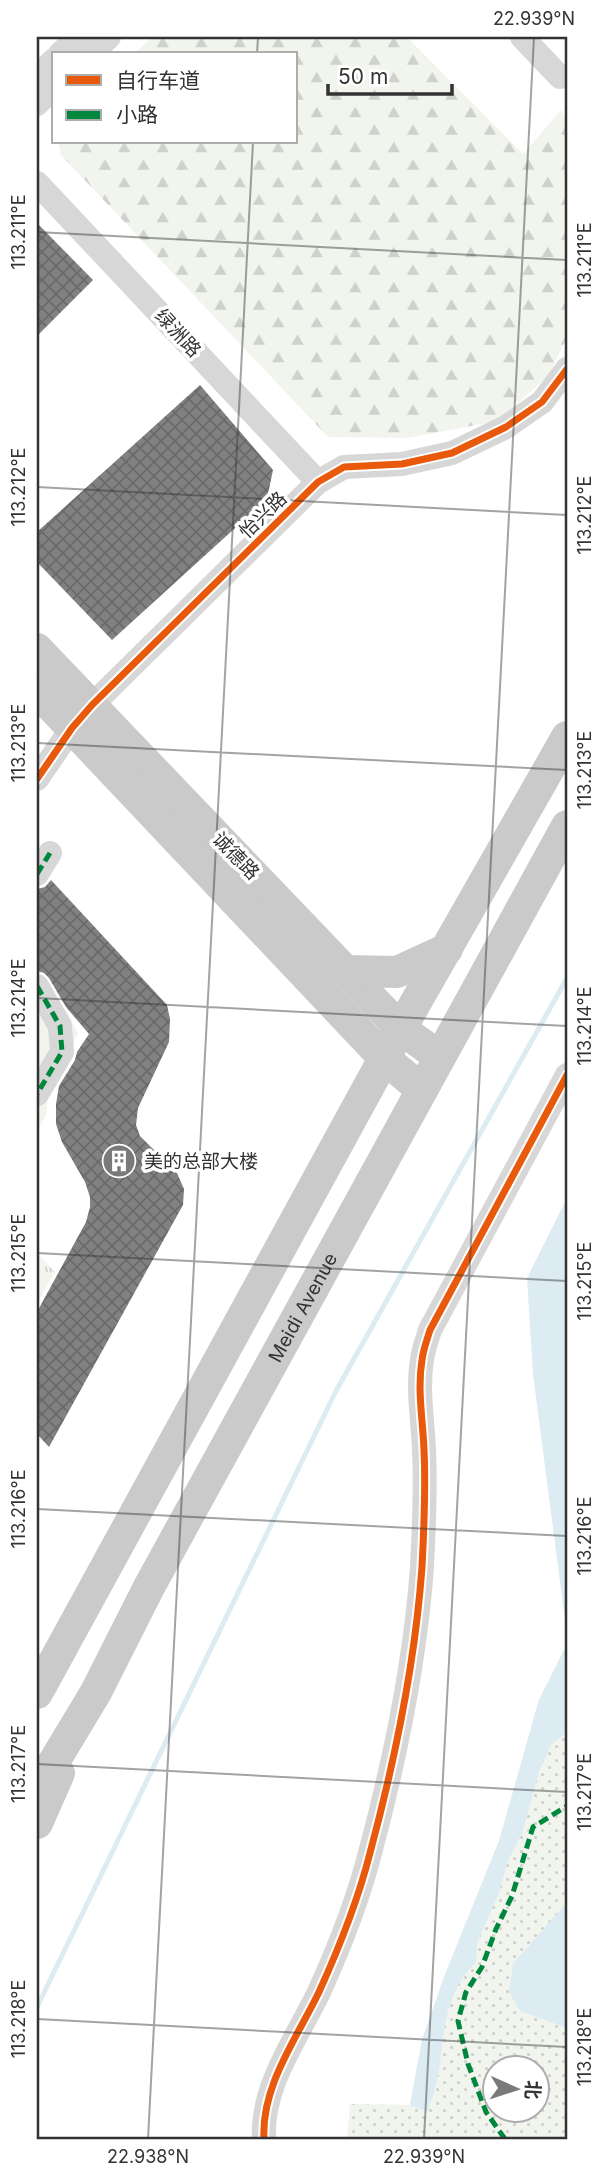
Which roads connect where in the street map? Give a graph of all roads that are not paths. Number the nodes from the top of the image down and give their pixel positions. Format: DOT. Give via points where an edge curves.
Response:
graph roads {
  1 [pos="78,37"];
  2 [pos="109,37"];
  3 [pos="522,37"];
  4 [pos="62,52"];
  5 [pos="92,52"];
  6 [pos="52,62"];
  7 [pos="37,76"];
  8 [pos="565,79"];
  9 [pos="52,90"];
  10 [pos="37,104"];
  11 [pos="37,183"];
  12 [pos="567,369"];
  13 [pos="318,482"];
  14 [pos="37,649"];
  15 [pos="37,691"];
  16 [pos="82,716"];
  17 [pos="567,737"];
  18 [pos="37,779"];
  19 [pos="567,826"];
  20 [pos="50,853"];
  21 [pos="37,874"];
  22 [pos="447,949"];
  23 [pos="346,971"];
  24 [pos="37,986"];
  25 [pos="401,1029"];
  26 [pos="440,1057"];
  27 [pos="384,1058"];
  28 [pos="567,1075"];
  29 [pos="422,1090"];
  30 [pos="37,1094"];
  31 [pos="44,1675"];
  32 [pos="96,1692"];
  33 [pos="37,1693"];
  34 [pos="37,1790"];
  35 [pos="37,1823"];
  36 [pos="264,2139"];
  1 -- 4 [label="street"];
  2 -- 5 [label="street"];
  3 -- 8 [label="street"];
  6 -- 7 [label="street"];
  9 -- 10 [label="street"];
  11 -- 13 [label="street, 绿洲路"];
  12 -- 13 [label="street, 怡兴路" via="542,402 506,427 452,453 402,464 344,467"];
  13 -- 16 [label="street, 怡兴路"];
  14 -- 16 [label="main road, 诚德路"];
  15 -- 16 [label="main road, 诚德路"];
  16 -- 18 [label="street, 怡兴路"];
  16 -- 23 [label="main road, 诚德路"];
  16 -- 27 [label="main road, 诚德路"];
  17 -- 22 [label="main road"];
  19 -- 26 [label="main road, Meidi Avenue"];
  20 -- 21 [label="street"];
  22 -- 23 [label="main road" via="397,972"];
  22 -- 25 [label="main road"];
  23 -- 25 [label="main road, 诚德路"];
  24 -- 30 [label="street" via="60,1026 62,1052"];
  25 -- 26 [label="main road, 诚德路"];
  25 -- 27 [label="main road"];
  26 -- 29 [label="main road, Meidi Avenue"];
  27 -- 29 [label="main road, 诚德路"];
  27 -- 31 [label="main road"];
  28 -- 36 [label="street" via="430,1330 422,1361 422,1565 390,1774 344,1930 279,2070 268,2102"];
  29 -- 32 [label="main road, Meidi Avenue"];
  31 -- 33 [label="main road"];
  32 -- 34 [label="main road, Meidi Avenue"];
  32 -- 35 [label="main road"];
}
